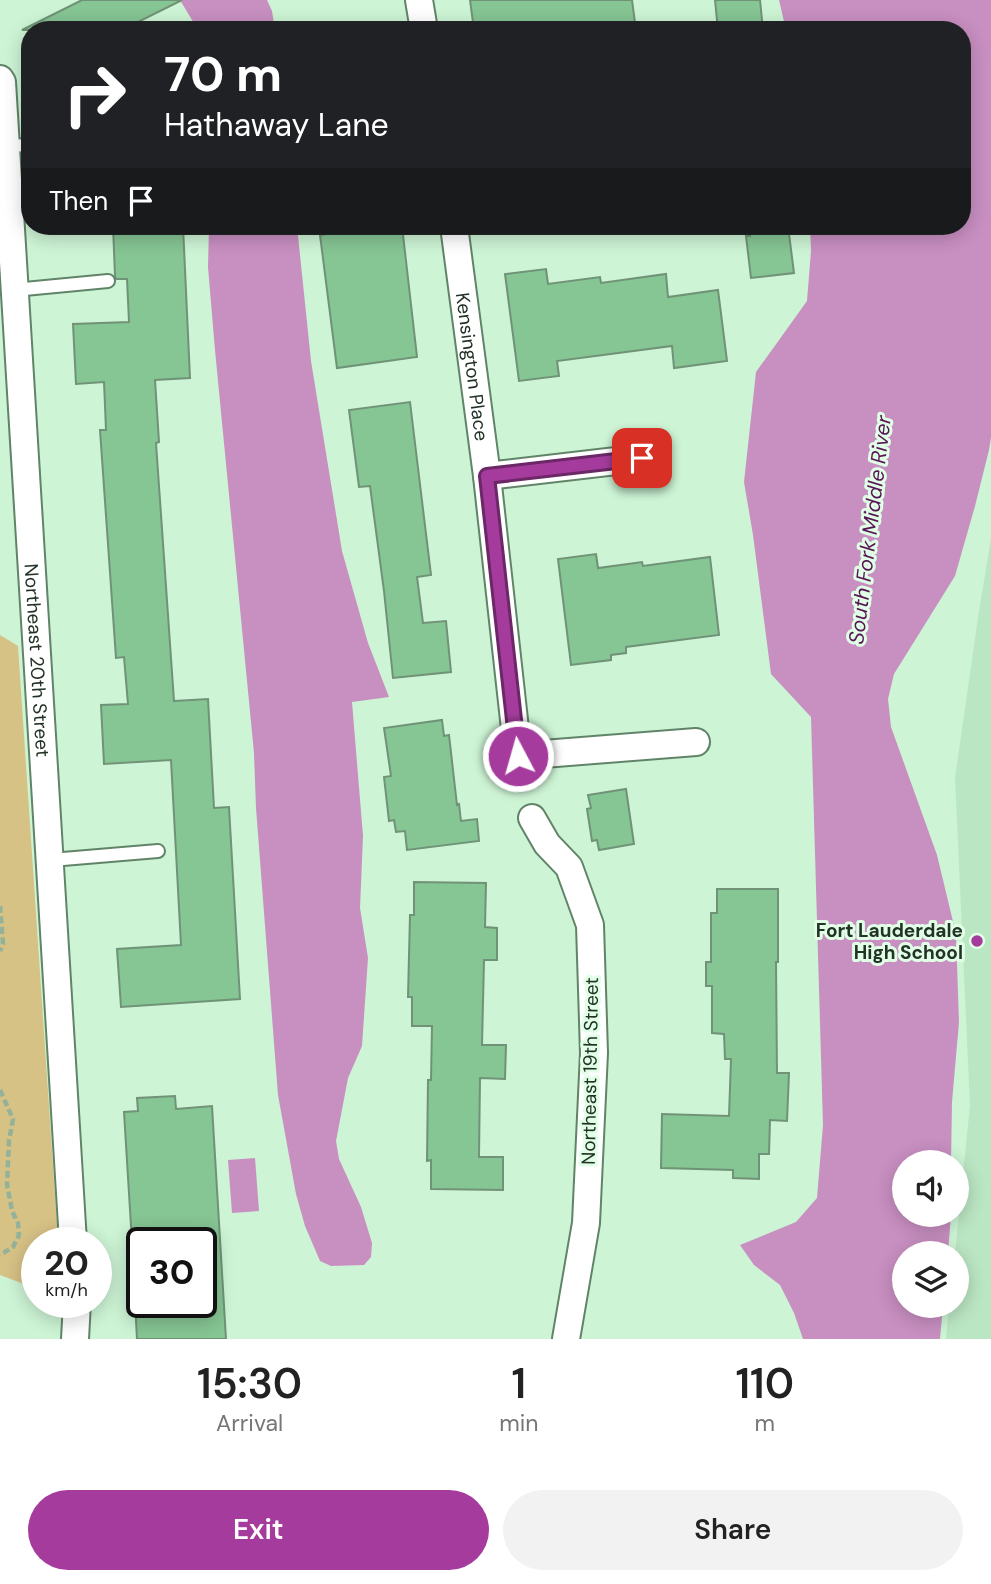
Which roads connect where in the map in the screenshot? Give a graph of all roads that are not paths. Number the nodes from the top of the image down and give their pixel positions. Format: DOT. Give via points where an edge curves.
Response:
graph roads {
  1 [pos="419,0"];
  2 [pos="422,21"];
  3 [pos="0,79"];
  4 [pos="18,146"];
  5 [pos="455,235"];
  6 [pos="108,281"];
  7 [pos="14,290"];
  8 [pos="0,434"];
  9 [pos="24,448"];
  10 [pos="642,458"];
  11 [pos="487,476"];
  12 [pos="696,742"];
  13 [pos="532,818"];
  14 [pos="158,851"];
  15 [pos="51,860"];
  16 [pos="72,1227"];
  17 [pos="76,1318"];
  18 [pos="75,1339"];
  19 [pos="566,1339"];
  1 -- 2 [label="street"];
  3 -- 4 [label="street, Northeast 20th Street"];
  4 -- 7 [label="street, Northeast 20th Street"];
  5 -- 11 [label="street, Kensington Place"];
  6 -- 7 [label="lane"];
  7 -- 9 [label="street, Northeast 20th Street"];
  8 -- 9 [label="street"];
  9 -- 15 [label="street, Northeast 20th Street"];
  10 -- 11 [label="street"];
  11 -- 12 [label="street, Kensington Place" via="518,756"];
  13 -- 19 [label="street, Northeast 19th Street" via="547,844 569,867 590,925 594,1053 586,1223"];
  14 -- 15 [label="lane"];
  15 -- 16 [label="street, Northeast 20th Street"];
  17 -- 18 [label="street"];
}
